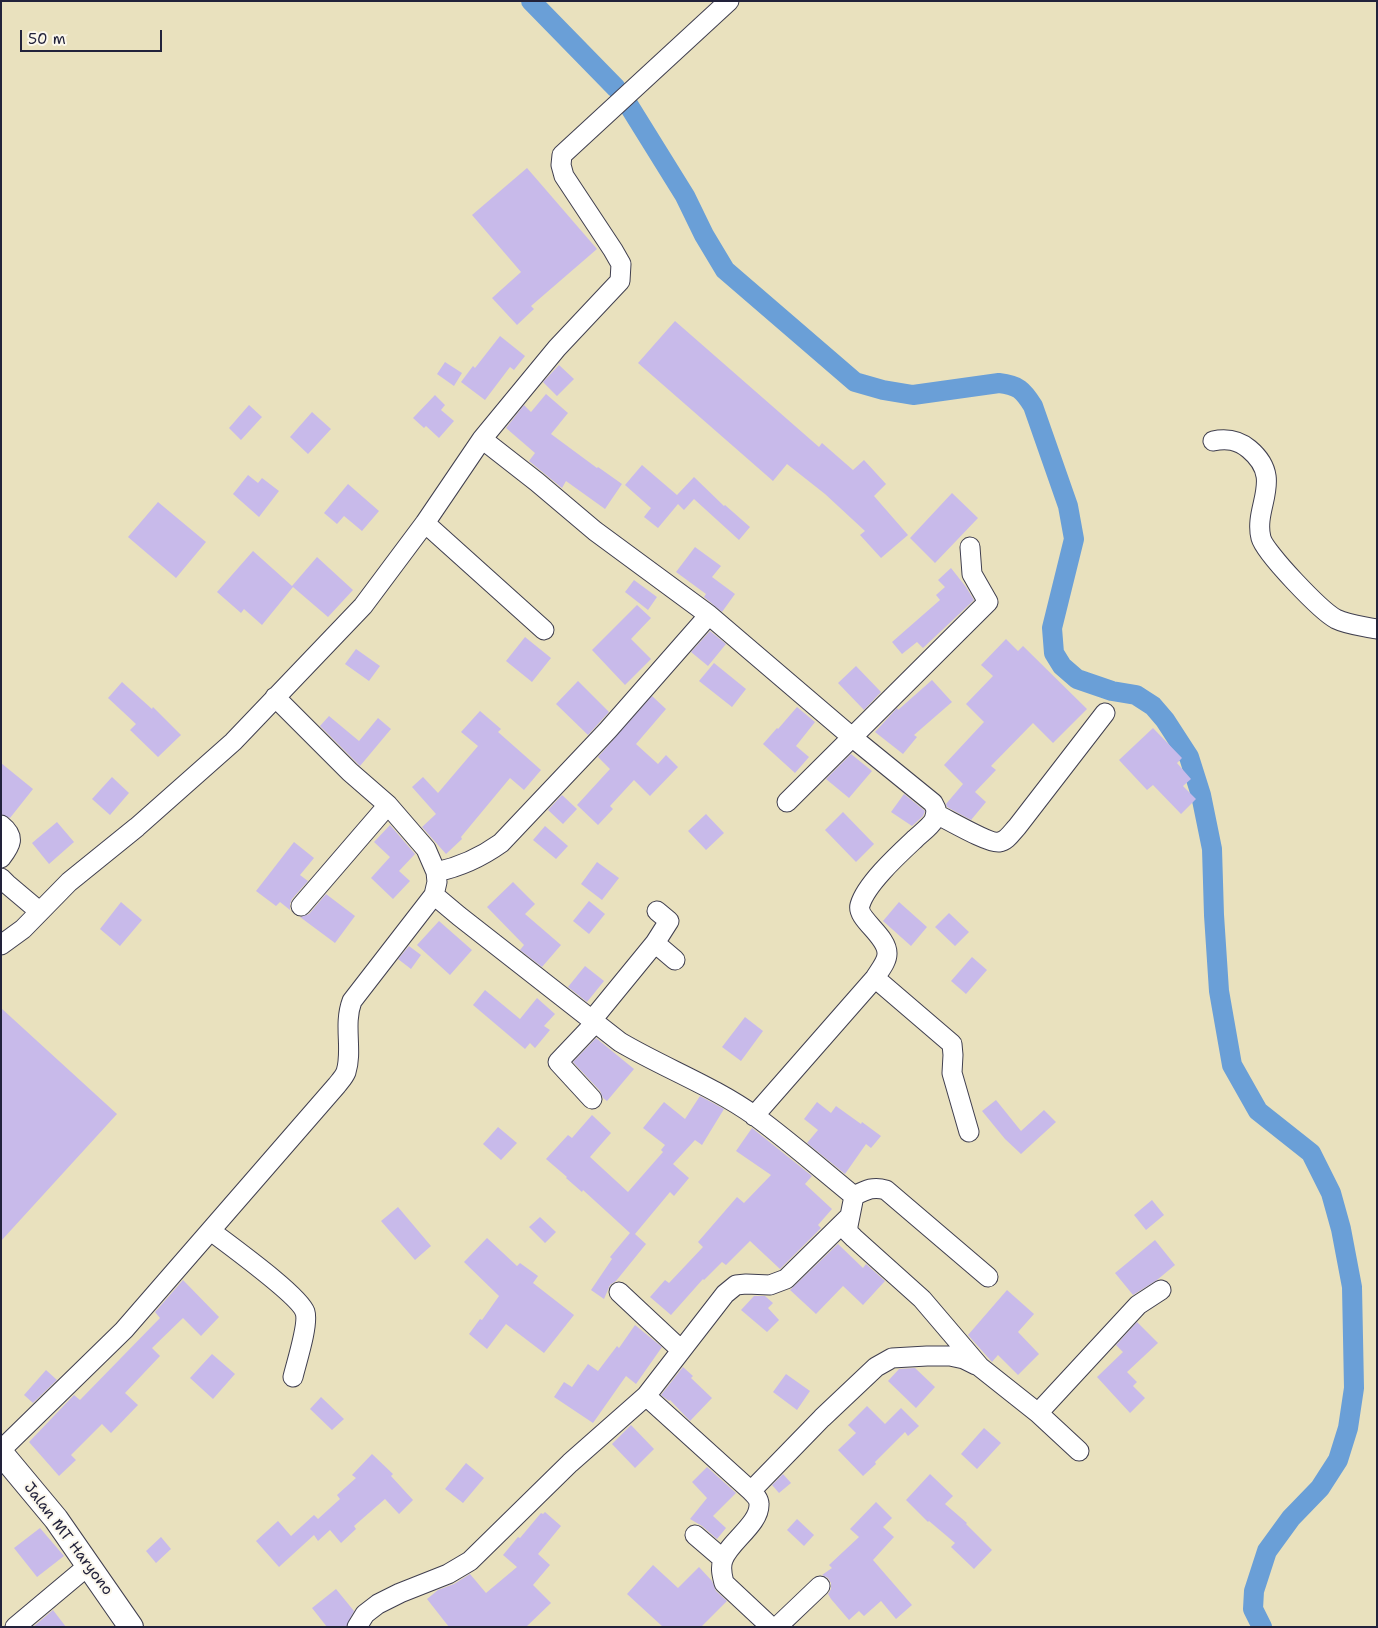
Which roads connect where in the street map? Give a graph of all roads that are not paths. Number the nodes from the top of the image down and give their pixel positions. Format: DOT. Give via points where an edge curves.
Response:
graph roads {
  1 [pos="729,1"];
  2 [pos="482,439"];
  3 [pos="1213,440"];
  4 [pos="424,524"];
  5 [pos="970,547"];
  6 [pos="708,615"];
  7 [pos="1377,629"];
  8 [pos="544,630"];
  9 [pos="275,696"];
  10 [pos="1105,713"];
  11 [pos="852,738"];
  12 [pos="787,802"];
  13 [pos="388,805"];
  14 [pos="936,814"];
  15 [pos="1,825"];
  16 [pos="1,858"];
  17 [pos="436,872"];
  18 [pos="1,878"];
  19 [pos="434,895"];
  20 [pos="301,906"];
  21 [pos="39,911"];
  22 [pos="657,911"];
  23 [pos="655,943"];
  24 [pos="1,945"];
  25 [pos="675,960"];
  26 [pos="875,978"];
  27 [pos="594,1022"];
  28 [pos="592,1099"];
  29 [pos="754,1116"];
  30 [pos="969,1132"];
  31 [pos="854,1196"];
  32 [pos="850,1216"];
  33 [pos="211,1231"];
  34 [pos="988,1277"];
  35 [pos="1161,1290"];
  36 [pos="618,1292"];
  37 [pos="681,1350"];
  38 [pos="980,1367"];
  39 [pos="293,1377"];
  40 [pos="646,1396"];
  41 [pos="1038,1413"];
  42 [pos="1079,1451"];
  43 [pos="1,1452"];
  44 [pos="751,1491"];
  45 [pos="695,1535"];
  46 [pos="723,1559"];
  47 [pos="89,1565"];
  48 [pos="820,1586"];
  49 [pos="15,1627"];
  50 [pos="131,1627"];
  51 [pos="357,1627"];
  52 [pos="771,1627"];
  53 [pos="776,1627"];
  1 -- 2 [label="street" via="562,155 564,176 621,264 620,281 557,348"];
  2 -- 4 [label="street"];
  2 -- 6 [label="street" via="595,531"];
  3 -- 7 [label="street" via="1238,442 1256,455 1264,468 1267,482 1260,527 1262,540 1271,554 1328,614 1348,624"];
  4 -- 8 [label="street"];
  4 -- 9 [label="street" via="363,606"];
  5 -- 11 [label="street" via="972,574 988,602"];
  6 -- 11 [label="street"];
  6 -- 17 [label="street" via="608,730 501,843 458,868"];
  9 -- 13 [label="street" via="350,772"];
  9 -- 21 [label="street" via="233,742"];
  10 -- 14 [label="street" via="1001,842 989,841"];
  11 -- 12 [label="street"];
  11 -- 14 [label="street" via="933,803"];
  13 -- 17 [label="street" via="426,849"];
  13 -- 20 [label="street"];
  14 -- 26 [label="street" via="932,823 874,881 860,904 863,916 886,948 887,955"];
  15 -- 16 [label="street" via="11,839"];
  17 -- 19 [label="street"];
  18 -- 21 [label="street"];
  19 -- 27 [label="street"];
  19 -- 33 [label="street" via="352,1001 348,1012 345,1074"];
  21 -- 24 [label="street"];
  22 -- 23 [label="street" via="669,921"];
  23 -- 25 [label="street"];
  23 -- 27 [label="street"];
  26 -- 29 [label="street"];
  26 -- 30 [label="street" via="952,1044 952,1073"];
  27 -- 28 [label="street" via="558,1062"];
  27 -- 29 [label="street" via="620,1042 709,1088"];
  29 -- 31 [label="street"];
  31 -- 32 [label="street"];
  31 -- 34 [label="street" via="872,1188 886,1190"];
  32 -- 37 [label="street" via="786,1279 770,1285 736,1285 725,1294"];
  32 -- 38 [label="street" via="848,1232 922,1299"];
  33 -- 39 [label="street" via="300,1304 305,1313 304,1328"];
  33 -- 43 [label="street" via="124,1330"];
  35 -- 41 [label="street" via="1138,1305"];
  36 -- 37 [label="street"];
  37 -- 40 [label="street"];
  38 -- 41 [label="street"];
  38 -- 44 [label="street" via="950,1356 892,1358 876,1367"];
  40 -- 44 [label="street"];
  40 -- 51 [label="street" via="570,1463 470,1562 378,1604 365,1614"];
  41 -- 42 [label="street"];
  43 -- 47 [label="main road, Jalan MT Haryono"];
  44 -- 46 [label="street" via="759,1505 754,1518"];
  45 -- 46 [label="street"];
  46 -- 52 [label="street" via="721,1573 724,1583"];
  47 -- 49 [label="street"];
  47 -- 50 [label="main road, Jalan MT Haryono"];
  48 -- 53 [label="street"];
}
